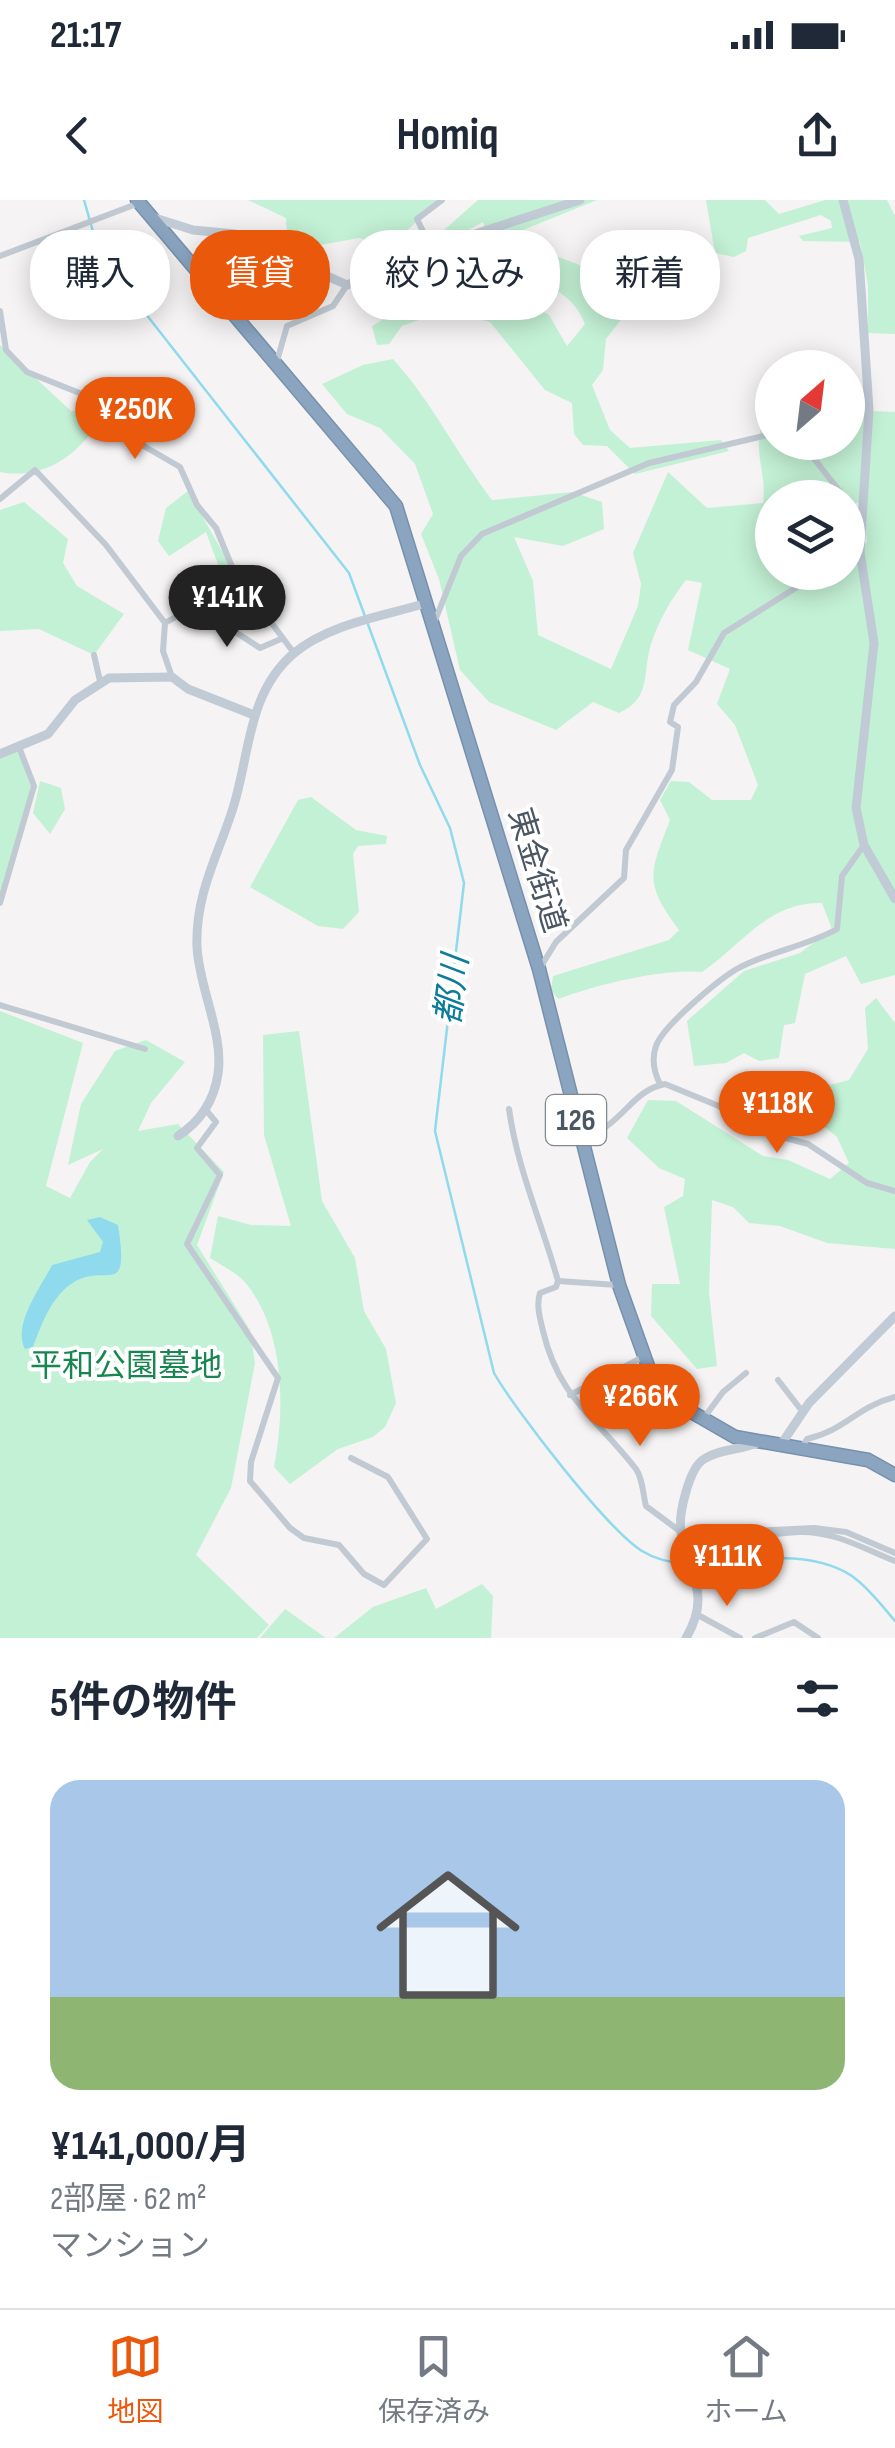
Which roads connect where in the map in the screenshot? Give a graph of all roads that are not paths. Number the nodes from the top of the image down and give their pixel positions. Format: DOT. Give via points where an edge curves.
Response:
graph roads {
  1 [pos="442,200"];
  2 [pos="580,200"];
  3 [pos="843,200"];
  4 [pos="138,202"];
  5 [pos="152,218"];
  6 [pos="422,230"];
  7 [pos="485,230"];
  8 [pos="0,256"];
  9 [pos="350,283"];
  10 [pos="347,284"];
  11 [pos="0,311"];
  12 [pos="276,363"];
  13 [pos="755,438"];
  14 [pos="815,460"];
  15 [pos="831,480"];
  16 [pos="863,480"];
  17 [pos="0,499"];
  18 [pos="865,584"];
  19 [pos="791,590"];
  20 [pos="427,603"];
  21 [pos="165,623"];
  22 [pos="434,623"];
  23 [pos="281,639"];
  24 [pos="294,653"];
  25 [pos="94,655"];
  26 [pos="172,676"];
  27 [pos="100,681"];
  28 [pos="254,715"];
  29 [pos="19,747"];
  30 [pos="0,754"];
  31 [pos="864,845"];
  32 [pos="895,899"];
  33 [pos="0,903"];
  34 [pos="539,969"];
  35 [pos="0,1005"];
  36 [pos="145,1049"];
  37 [pos="660,1084"];
  38 [pos="509,1109"];
  39 [pos="206,1110"];
  40 [pos="178,1136"];
  41 [pos="581,1139"];
  42 [pos="895,1191"];
  43 [pos="558,1282"];
  44 [pos="619,1285"];
  45 [pos="895,1316"];
  46 [pos="644,1357"];
  47 [pos="746,1373"];
  48 [pos="778,1380"];
  49 [pos="570,1395"];
  50 [pos="895,1397"];
  51 [pos="802,1411"];
  52 [pos="702,1420"];
  53 [pos="757,1443"];
  54 [pos="780,1446"];
  55 [pos="802,1450"];
  56 [pos="351,1458"];
  57 [pos="895,1475"];
  58 [pos="682,1536"];
  59 [pos="719,1539"];
  60 [pos="895,1553"];
  61 [pos="895,1561"];
  62 [pos="698,1615"];
  63 [pos="686,1638"];
  64 [pos="740,1638"];
  65 [pos="756,1638"];
  66 [pos="818,1638"];
  1 -- 6 [label="street" via="417,219"];
  2 -- 7 [label="street"];
  3 -- 16 [label="street" via="858,259 869,410"];
  4 -- 5 [label="highway, 東金街道 / 126"];
  4 -- 8 [label="street"];
  5 -- 10 [label="street" via="234,234"];
  5 -- 12 [label="highway, 東金街道 / 126"];
  9 -- 10 [label="street"];
  10 -- 12 [label="street" via="333,306 287,326"];
  11 -- 23 [label="street" via="2,340 16,364 82,394 115,398 133,418 142,445 180,467 235,574"];
  12 -- 20 [label="highway, 東金街道 / 126" via="390,494"];
  13 -- 22 [label="street" via="649,463 482,534 461,556"];
  14 -- 15 [label="street"];
  17 -- 21 [label="street" via="35,470 49,480"];
  18 -- 31 [label="street" via="874,643 856,808"];
  19 -- 34 [label="street" via="716,642 696,682 674,704 672,770 626,850 624,878 556,942"];
  20 -- 22 [label="highway, 東金街道 / 126"];
  20 -- 24 [label="street" via="357,623"];
  21 -- 23 [label="street" via="210,605 220,622 260,648"];
  21 -- 26 [label="street" via="163,650"];
  22 -- 34 [label="highway, 東金街道 / 126"];
  23 -- 24 [label="street"];
  24 -- 28 [label="street" via="268,683"];
  25 -- 27 [label="street"];
  26 -- 27 [label="street"];
  26 -- 28 [label="street"];
  27 -- 29 [label="street" via="48,734"];
  28 -- 39 [label="street" via="238,792 198,908 199,972 218,1056"];
  29 -- 30 [label="street"];
  29 -- 33 [label="street" via="34,786"];
  31 -- 32 [label="street"];
  31 -- 37 [label="street" via="842,876 837,929 736,969 695,1004 656,1045"];
  34 -- 41 [label="highway, 東金街道 / 126"];
  35 -- 36 [label="street"];
  37 -- 41 [label="street" via="606,1131"];
  37 -- 42 [label="street" via="718,1104 772,1136 808,1144 867,1183"];
  38 -- 43 [label="street" via="515,1154 536,1199"];
  39 -- 40 [label="street"];
  39 -- 56 [label="street" via="216,1122 198,1152 220,1176 187,1244 278,1378 250,1481 290,1528 339,1545 384,1586 427,1538 388,1477"];
  41 -- 44 [label="highway, 東金街道 / 126"];
  43 -- 44 [label="street"];
  43 -- 49 [label="street" via="540,1293 538,1311 558,1379"];
  44 -- 46 [label="highway, 東金街道 / 126"];
  45 -- 51 [label="street"];
  46 -- 49 [label="street"];
  46 -- 52 [label="highway, 東金街道 / 126" via="663,1394"];
  47 -- 52 [label="street"];
  48 -- 51 [label="street"];
  49 -- 58 [label="street" via="636,1469 646,1506"];
  50 -- 55 [label="street" via="868,1404 837,1432 804,1441"];
  51 -- 54 [label="street"];
  52 -- 53 [label="highway, 東金街道 / 126"];
  53 -- 54 [label="highway, 東金街道 / 126"];
  53 -- 58 [label="street" via="698,1462"];
  54 -- 55 [label="highway, 東金街道 / 126"];
  55 -- 57 [label="highway, 東金街道 / 126" via="868,1460"];
  58 -- 59 [label="street"];
  58 -- 62 [label="street" via="692,1559"];
  59 -- 60 [label="street" via="728,1532 814,1528 846,1532"];
  59 -- 61 [label="street" via="813,1533 855,1542"];
  62 -- 63 [label="street"];
  62 -- 64 [label="street"];
  65 -- 66 [label="street" via="794,1622"];
}
